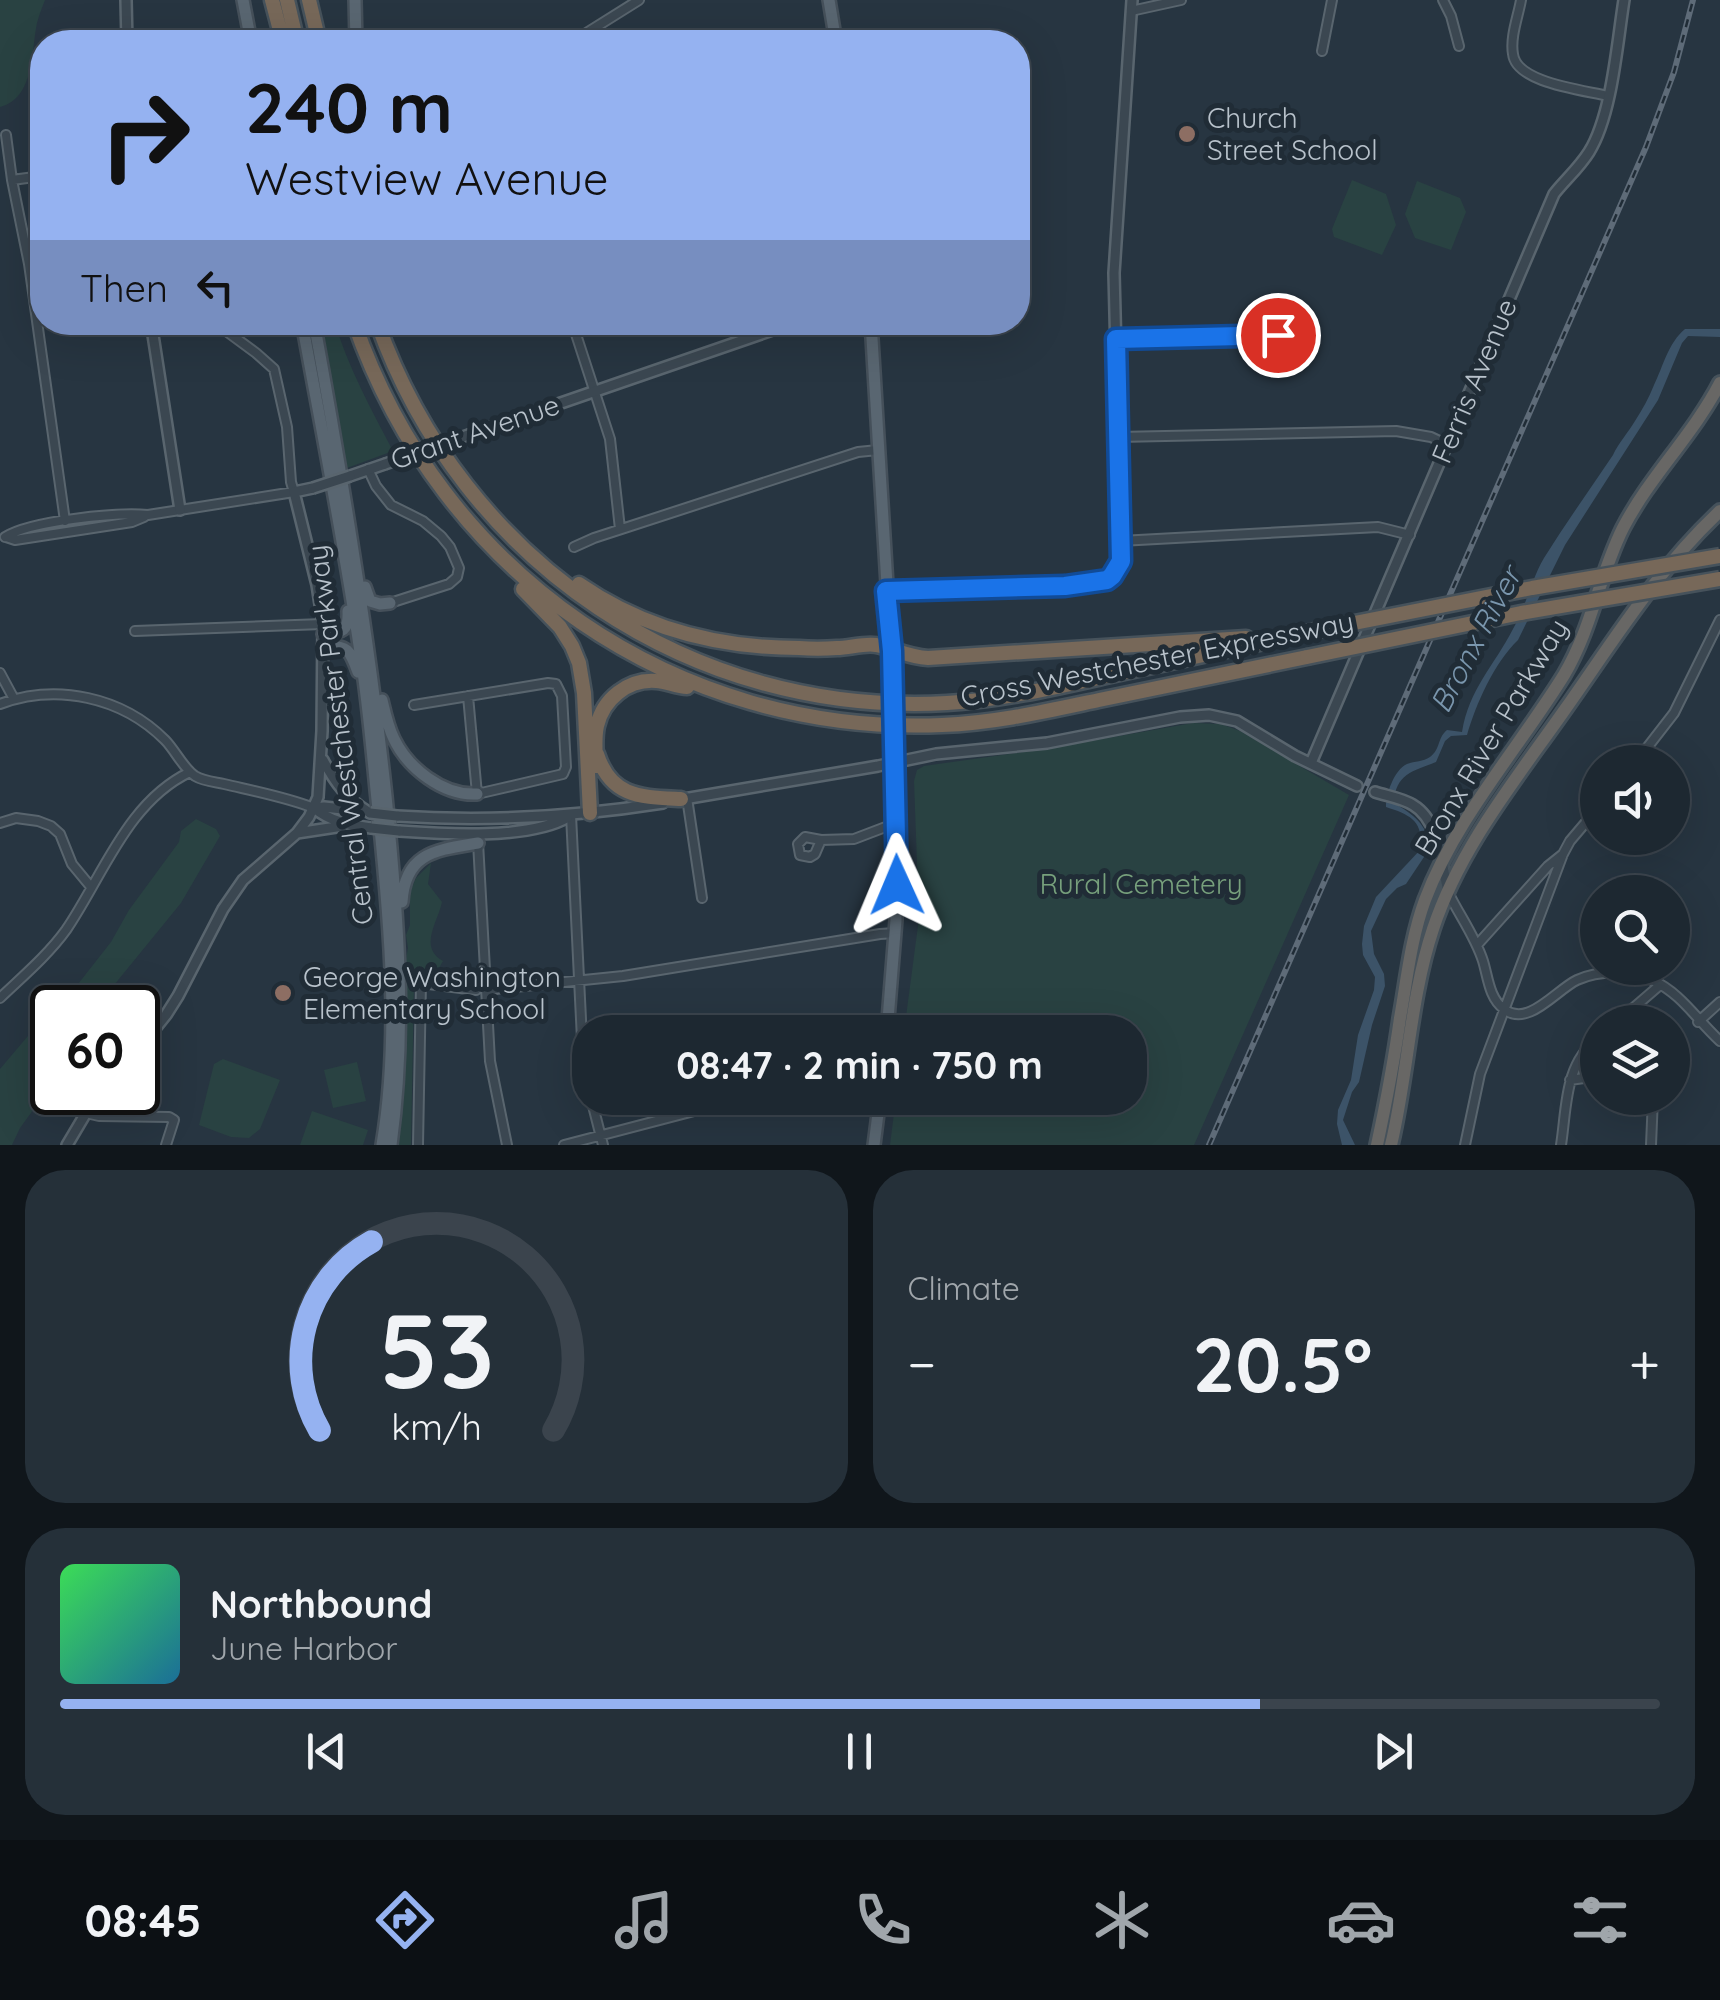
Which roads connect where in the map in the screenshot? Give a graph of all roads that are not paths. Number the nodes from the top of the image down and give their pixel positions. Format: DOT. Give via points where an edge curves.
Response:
graph roads {
  1 [pos="126,0"];
  2 [pos="243,0"];
  3 [pos="272,0"];
  4 [pos="287,0"];
  5 [pos="310,0"];
  6 [pos="355,0"];
  7 [pos="639,0"];
  8 [pos="829,0"];
  9 [pos="1181,0"];
  10 [pos="1332,0"];
  11 [pos="1443,0"];
  12 [pos="1521,0"];
  13 [pos="1624,0"];
  14 [pos="1131,6"];
  15 [pos="127,30"];
  16 [pos="249,30"];
  17 [pos="279,30"];
  18 [pos="294,30"];
  19 [pos="316,30"];
  20 [pos="356,30"];
  21 [pos="591,30"];
  22 [pos="834,30"];
  23 [pos="1459,46"];
  24 [pos="1322,51"];
  25 [pos="1608,96"];
  26 [pos="6,135"];
  27 [pos="30,178"];
  28 [pos="12,180"];
  29 [pos="30,271"];
  30 [pos="39,335"];
  31 [pos="153,335"];
  32 [pos="232,335"];
  33 [pos="305,335"];
  34 [pos="316,335"];
  35 [pos="359,335"];
  36 [pos="382,335"];
  37 [pos="576,335"];
  38 [pos="758,335"];
  39 [pos="871,335"];
  40 [pos="1278,335"];
  41 [pos="1116,339"];
  42 [pos="1720,383"];
  43 [pos="595,390"];
  44 [pos="1118,437"];
  45 [pos="1448,445"];
  46 [pos="878,450"];
  47 [pos="368,469"];
  48 [pos="294,492"];
  49 [pos="180,510"];
  50 [pos="1720,512"];
  51 [pos="148,515"];
  52 [pos="65,521"];
  53 [pos="502,527"];
  54 [pos="620,529"];
  55 [pos="1410,535"];
  56 [pos="2,536"];
  57 [pos="347,539"];
  58 [pos="1120,541"];
  59 [pos="574,547"];
  60 [pos="1720,556"];
  61 [pos="516,572"];
  62 [pos="1720,579"];
  63 [pos="886,591"];
  64 [pos="390,603"];
  65 [pos="1720,620"];
  66 [pos="136,631"];
  67 [pos="1313,631"];
  68 [pos="323,635"];
  69 [pos="369,650"];
  70 [pos="892,651"];
  71 [pos="0,674"];
  72 [pos="364,682"];
  73 [pos="697,684"];
  74 [pos="374,691"];
  75 [pos="468,696"];
  76 [pos="14,699"];
  77 [pos="0,704"];
  78 [pos="414,705"];
  79 [pos="595,743"];
  80 [pos="1649,745"];
  81 [pos="321,755"];
  82 [pos="895,763"];
  83 [pos="1311,763"];
  84 [pos="190,772"];
  85 [pos="1357,786"];
  86 [pos="477,794"];
  87 [pos="1379,794"];
  88 [pos="684,799"];
  89 [pos="314,808"];
  90 [pos="594,812"];
  91 [pos="370,813"];
  92 [pos="570,816"];
  93 [pos="478,820"];
  94 [pos="0,823"];
  95 [pos="896,823"];
  96 [pos="348,825"];
  97 [pos="1580,829"];
  98 [pos="872,832"];
  99 [pos="297,833"];
  100 [pos="478,838"];
  101 [pos="820,840"];
  102 [pos="897,846"];
  103 [pos="1563,854"];
  104 [pos="1441,865"];
  105 [pos="91,887"];
  106 [pos="1448,891"];
  107 [pos="702,898"];
  108 [pos="895,934"];
  109 [pos="1476,945"];
  110 [pos="398,951"];
  111 [pos="1580,981"];
  112 [pos="578,982"];
  113 [pos="1660,985"];
  114 [pos="481,990"];
  115 [pos="0,998"];
  116 [pos="1720,1002"];
  117 [pos="1637,1005"];
  118 [pos="1505,1010"];
  119 [pos="580,1015"];
  120 [pos="888,1015"];
  121 [pos="160,1022"];
  122 [pos="1698,1022"];
  123 [pos="1720,1041"];
  124 [pos="1580,1058"];
  125 [pos="1580,1079"];
  126 [pos="1570,1080"];
  127 [pos="85,1115"];
  128 [pos="95,1115"];
  129 [pos="596,1115"];
  130 [pos="687,1115"];
  131 [pos="878,1115"];
  132 [pos="1653,1115"];
  133 [pos="602,1140"];
  134 [pos="67,1145"];
  135 [pos="166,1145"];
  136 [pos="382,1145"];
  137 [pos="391,1145"];
  138 [pos="418,1145"];
  139 [pos="507,1145"];
  140 [pos="564,1145"];
  141 [pos="874,1145"];
  142 [pos="1377,1145"];
  143 [pos="1391,1145"];
  144 [pos="1466,1145"];
  145 [pos="1561,1145"];
  146 [pos="1652,1145"];
  1 -- 15 [label="street"];
  2 -- 16 [label="main road"];
  3 -- 17 [label="highway"];
  4 -- 18 [label="highway"];
  5 -- 19 [label="highway"];
  6 -- 20 [label="main road"];
  7 -- 21 [label="street"];
  8 -- 22 [label="main road"];
  9 -- 14 [label="street"];
  10 -- 24 [label="street"];
  11 -- 23 [label="street"];
  12 -- 25 [label="street" via="1513,57 1522,72"];
  13 -- 25 [label="street, Ferris Avenue"];
  14 -- 41 [label="street"];
  25 -- 45 [label="street, Ferris Avenue" via="1589,152 1554,194"];
  26 -- 28 [label="street"];
  27 -- 28 [label="street"];
  28 -- 29 [label="street"];
  30 -- 52 [label="street"];
  31 -- 49 [label="street"];
  32 -- 48 [label="street" via="274,370"];
  33 -- 57 [label="main road, Central Westchester Parkway"];
  34 -- 57 [label="main road, Central Westchester Parkway"];
  35 -- 61 [label="highway, Cross Westchester Expressway" via="419,458"];
  36 -- 53 [label="highway, Cross Westchester Expressway" via="423,423"];
  37 -- 43 [label="street"];
  38 -- 43 [label="street, Grant Avenue"];
  39 -- 46 [label="main road"];
  40 -- 41 [label="street"];
  41 -- 44 [label="street"];
  42 -- 104 [label="highway, Bronx River Parkway" via="1633,511 1571,662"];
  43 -- 47 [label="street, Grant Avenue, bridge"];
  43 -- 54 [label="street" via="610,439"];
  44 -- 45 [label="street" via="1396,431"];
  44 -- 58 [label="street"];
  45 -- 55 [label="street, Ferris Avenue"];
  46 -- 54 [label="street"];
  46 -- 63 [label="main road"];
  47 -- 48 [label="street, Grant Avenue, bridge"];
  47 -- 64 [label="street" via="390,505 441,536 458,568 448,584"];
  48 -- 49 [label="street, Grant Avenue"];
  48 -- 68 [label="street"];
  49 -- 51 [label="street, Grant Avenue"];
  50 -- 106 [label="highway, Bronx River Parkway" via="1640,600 1493,812"];
  51 -- 52 [label="street, Grant Avenue"];
  51 -- 56 [label="street, Grant Avenue" via="15,540"];
  52 -- 56 [label="street, Grant Avenue"];
  53 -- 67 [label="highway, Cross Westchester Expressway" via="577,594 651,640 730,674 844,700 987,700"];
  53 -- 70 [label="highway" via="598,597 683,634 752,647 874,645"];
  54 -- 59 [label="street"];
  55 -- 58 [label="street" via="1378,527"];
  55 -- 83 [label="street, Ferris Avenue"];
  57 -- 64 [label="main road" via="368,598"];
  57 -- 68 [label="main road" via="349,622"];
  57 -- 69 [label="main road, Central Westchester Parkway"];
  57 -- 72 [label="main road, Central Westchester Parkway"];
  58 -- 63 [label="street" via="1119,566 1101,583"];
  60 -- 67 [label="highway, Cross Westchester Expressway, bridge"];
  61 -- 73 [label="highway, Cross Westchester Expressway" via="602,636"];
  61 -- 90 [label="highway" via="579,663"];
  62 -- 73 [label="highway, Cross Westchester Expressway, bridge" via="945,725 826,719"];
  63 -- 70 [label="main road"];
  64 -- 69 [label="main road" via="372,616"];
  65 -- 80 [label="street" via="1674,714"];
  66 -- 68 [label="street" via="299,623"];
  67 -- 70 [label="highway" via="928,658"];
  68 -- 72 [label="main road" via="345,648"];
  68 -- 81 [label="street"];
  69 -- 74 [label="main road, Central Westchester Parkway"];
  70 -- 82 [label="main road, bridge"];
  71 -- 76 [label="street"];
  72 -- 136 [label="main road, Central Westchester Parkway" via="389,948 391,1040"];
  73 -- 79 [label="highway" via="646,681 621,690 603,709"];
  74 -- 86 [label="main road" via="394,738 418,770 439,785"];
  74 -- 110 [label="main road, Central Westchester Parkway"];
  75 -- 78 [label="street"];
  75 -- 86 [label="street"];
  75 -- 86 [label="street" via="548,683 562,696 563,774"];
  76 -- 77 [label="street"];
  76 -- 84 [label="street" via="67,695 109,704 150,727"];
  79 -- 88 [label="highway" via="603,769 620,788"];
  79 -- 90 [label="highway"];
  81 -- 89 [label="street"];
  81 -- 91 [label="street" via="345,794"];
  82 -- 83 [label="street" via="1209,715 1237,721"];
  82 -- 88 [label="street"];
  82 -- 95 [label="main road"];
  83 -- 85 [label="street"];
  84 -- 89 [label="street"];
  84 -- 105 [label="street" via="148,801"];
  86 -- 93 [label="street"];
  87 -- 104 [label="street" via="1424,816"];
  88 -- 90 [label="street"];
  88 -- 107 [label="street"];
  89 -- 91 [label="street"];
  89 -- 96 [label="street"];
  89 -- 99 [label="street"];
  90 -- 92 [label="street"];
  91 -- 93 [label="street, bridge"];
  92 -- 93 [label="street"];
  92 -- 100 [label="street"];
  92 -- 112 [label="street"];
  93 -- 100 [label="street"];
  94 -- 105 [label="street" via="16,818 51,826"];
  95 -- 98 [label="street"];
  95 -- 102 [label="main road"];
  96 -- 99 [label="street"];
  96 -- 100 [label="street, bridge"];
  97 -- 103 [label="street"];
  98 -- 101 [label="street"];
  98 -- 102 [label="street"];
  99 -- 121 [label="street" via="242,880"];
  100 -- 110 [label="main road" via="429,853 409,872"];
  100 -- 114 [label="street"];
  102 -- 108 [label="main road"];
  103 -- 109 [label="street"];
  103 -- 118 [label="street"];
  104 -- 106 [label="street"];
  104 -- 142 [label="highway, Bronx River Parkway" via="1414,940"];
  105 -- 115 [label="street" via="64,932"];
  106 -- 109 [label="street"];
  106 -- 143 [label="highway, Bronx River Parkway" via="1425,957"];
  108 -- 112 [label="street"];
  108 -- 120 [label="main road"];
  109 -- 118 [label="street" via="1495,1000"];
  110 -- 137 [label="main road, Central Westchester Parkway" via="399,1074"];
  111 -- 118 [label="street" via="1528,1013"];
  112 -- 114 [label="street"];
  112 -- 119 [label="street"];
  113 -- 117 [label="street"];
  113 -- 122 [label="street"];
  114 -- 138 [label="street" via="422,983"];
  114 -- 139 [label="street"];
  116 -- 122 [label="street"];
  118 -- 144 [label="street" via="1480,1074"];
  122 -- 123 [label="street"];
  124 -- 126 [label="street"];
  125 -- 126 [label="street"];
  126 -- 145 [label="street"];
  127 -- 134 [label="street"];
  128 -- 135 [label="street" via="169,1117 174,1120"];
  129 -- 133 [label="street"];
  130 -- 133 [label="street"];
  131 -- 141 [label="main road"];
  132 -- 146 [label="street"];
  133 -- 140 [label="street"];
}
